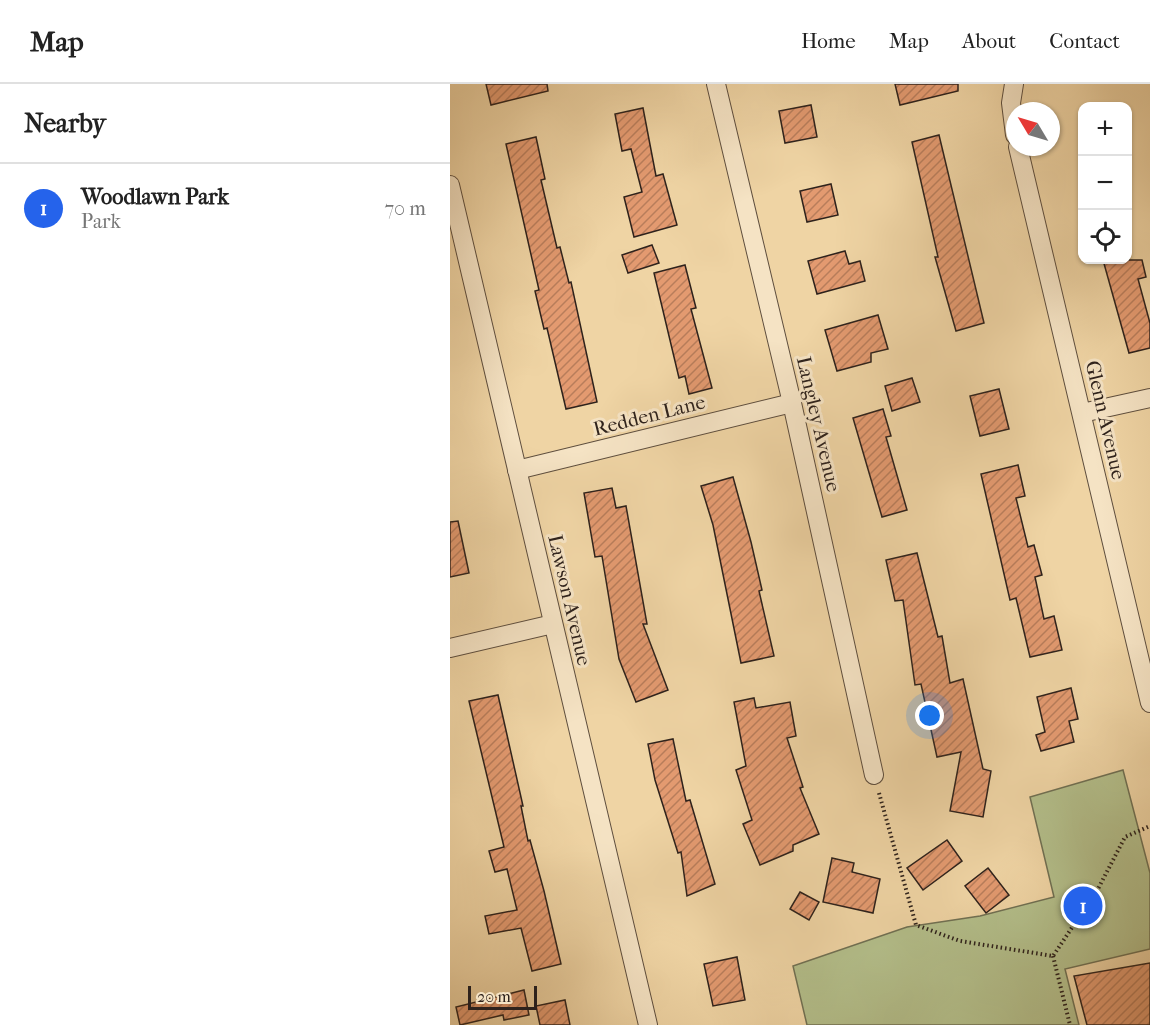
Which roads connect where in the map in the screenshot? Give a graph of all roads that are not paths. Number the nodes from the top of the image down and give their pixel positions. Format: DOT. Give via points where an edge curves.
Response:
graph roads {
  1 [pos="716,84"];
  2 [pos="1014,84"];
  3 [pos="1011,102"];
  4 [pos="1020,156"];
  5 [pos="450,185"];
  6 [pos="1150,398"];
  7 [pos="792,404"];
  8 [pos="1082,413"];
  9 [pos="517,470"];
  10 [pos="553,624"];
  11 [pos="450,648"];
  12 [pos="1149,692"];
  13 [pos="874,775"];
  14 [pos="648,1025"];
  1 -- 7 [label="street, Langley Avenue"];
  2 -- 3 [label="street"];
  4 -- 8 [label="street, Glenn Avenue"];
  5 -- 9 [label="street, Lawson Avenue"];
  6 -- 8 [label="street"];
  7 -- 9 [label="street, Redden Lane"];
  7 -- 13 [label="street, Langley Avenue"];
  8 -- 12 [label="street, Glenn Avenue"];
  9 -- 10 [label="street, Lawson Avenue"];
  10 -- 11 [label="street"];
  10 -- 14 [label="street, Lawson Avenue"];
}
